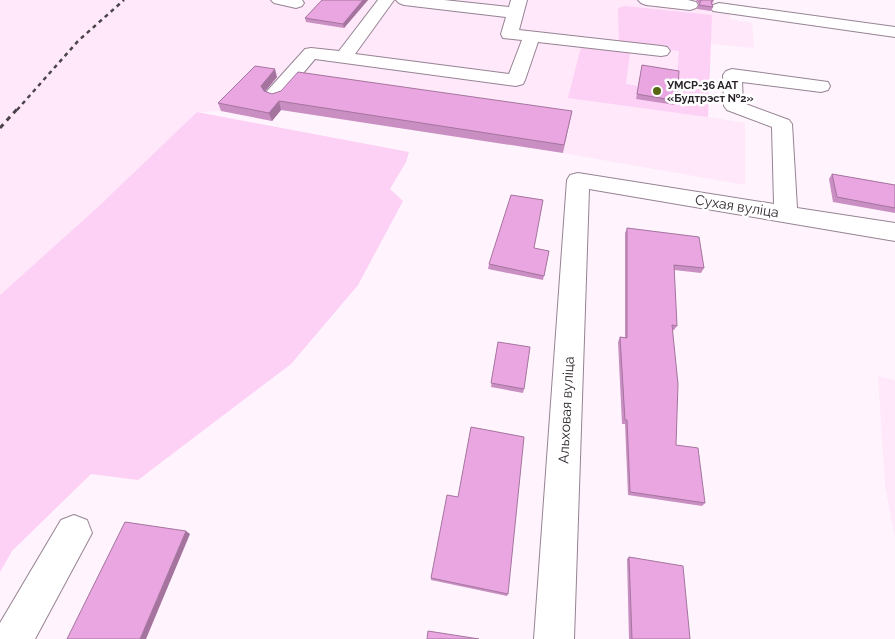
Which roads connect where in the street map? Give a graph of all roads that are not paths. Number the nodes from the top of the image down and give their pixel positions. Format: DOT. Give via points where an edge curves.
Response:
graph roads {
  1 [pos="279,0"];
  2 [pos="386,0"];
  3 [pos="404,0"];
  4 [pos="646,0"];
  5 [pos="784,0"];
  6 [pos="665,1"];
  7 [pos="296,3"];
  8 [pos="690,5"];
  9 [pos="517,7"];
  10 [pos="719,8"];
  11 [pos="786,17"];
  12 [pos="895,32"];
  13 [pos="532,36"];
  14 [pos="661,51"];
  15 [pos="344,57"];
  16 [pos="821,86"];
  17 [pos="275,94"];
  18 [pos="578,180"];
  19 [pos="786,214"];
  20 [pos="895,232"];
  21 [pos="74,533"];
  22 [pos="13,639"];
  23 [pos="554,639"];
  1 -- 7 [label="street"];
  2 -- 15 [label="street"];
  3 -- 9 [label="street"];
  4 -- 6 [label="street"];
  5 -- 11 [label="street"];
  6 -- 8 [label="street"];
  9 -- 13 [label="street" via="509,34"];
  10 -- 11 [label="street"];
  11 -- 12 [label="street"];
  13 -- 14 [label="street"];
  13 -- 15 [label="street" via="516,80"];
  15 -- 17 [label="street" via="311,53"];
  16 -- 19 [label="street" via="732,75 734,106 782,124"];
  18 -- 19 [label="street, Сухая вуліца"];
  18 -- 23 [label="street, Альховая вуліца"];
  19 -- 20 [label="street, Сухая вуліца"];
  21 -- 22 [label="street"];
}
